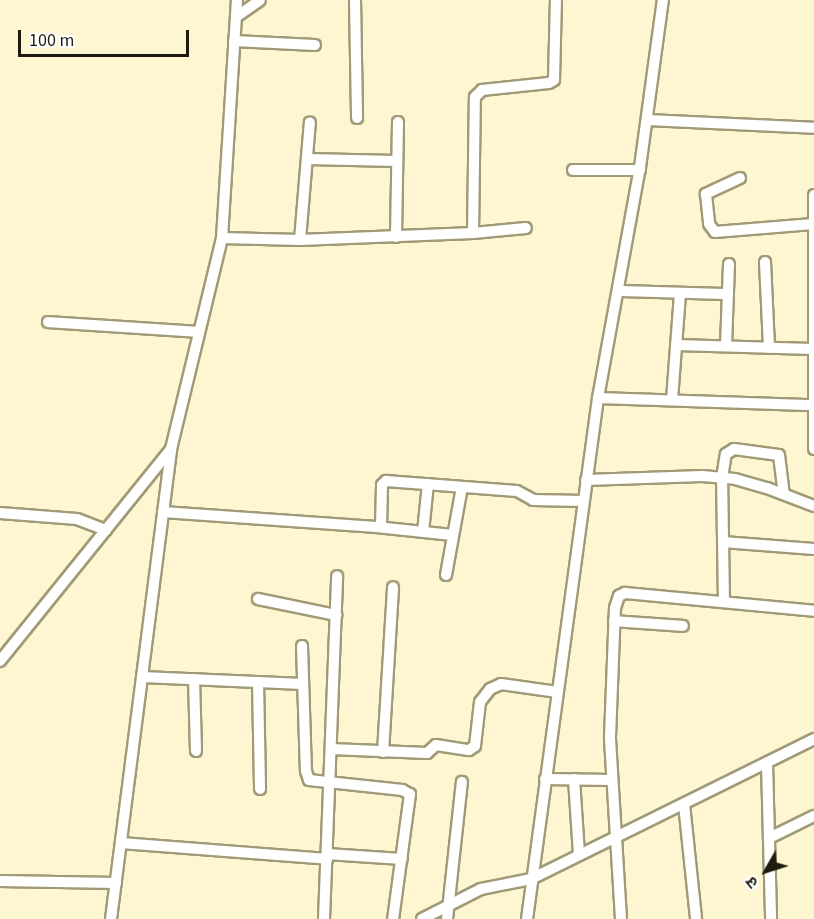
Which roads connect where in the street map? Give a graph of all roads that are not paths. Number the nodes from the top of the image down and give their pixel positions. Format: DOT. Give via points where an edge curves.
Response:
graph roads {
  1 [pos="237,0"];
  2 [pos="260,0"];
  3 [pos="355,0"];
  4 [pos="556,0"];
  5 [pos="663,0"];
  6 [pos="236,17"];
  7 [pos="234,41"];
  8 [pos="315,45"];
  9 [pos="357,118"];
  10 [pos="647,120"];
  11 [pos="310,122"];
  12 [pos="398,122"];
  13 [pos="814,128"];
  14 [pos="307,159"];
  15 [pos="397,161"];
  16 [pos="573,170"];
  17 [pos="640,170"];
  18 [pos="740,178"];
  19 [pos="813,195"];
  20 [pos="813,224"];
  21 [pos="526,228"];
  22 [pos="473,233"];
  23 [pos="396,237"];
  24 [pos="222,238"];
  25 [pos="300,240"];
  26 [pos="765,262"];
  27 [pos="729,264"];
  28 [pos="618,291"];
  29 [pos="680,293"];
  30 [pos="728,294"];
  31 [pos="814,308"];
  32 [pos="48,322"];
  33 [pos="199,332"];
  34 [pos="676,345"];
  35 [pos="726,346"];
  36 [pos="770,348"];
  37 [pos="813,349"];
  38 [pos="814,368"];
  39 [pos="598,398"];
  40 [pos="672,400"];
  41 [pos="814,405"];
  42 [pos="171,449"];
  43 [pos="814,449"];
  44 [pos="722,478"];
  45 [pos="586,480"];
  46 [pos="428,484"];
  47 [pos="462,487"];
  48 [pos="784,494"];
  49 [pos="583,501"];
  50 [pos="814,506"];
  51 [pos="163,512"];
  52 [pos="0,513"];
  53 [pos="381,527"];
  54 [pos="106,530"];
  55 [pos="423,532"];
  56 [pos="453,535"];
  57 [pos="723,542"];
  58 [pos="814,549"];
  59 [pos="446,575"];
  60 [pos="337,576"];
  61 [pos="393,587"];
  62 [pos="258,599"];
  63 [pos="724,602"];
  64 [pos="814,611"];
  65 [pos="336,615"];
  66 [pos="614,621"];
  67 [pos="683,626"];
  68 [pos="302,646"];
  69 [pos="0,661"];
  70 [pos="142,677"];
  71 [pos="194,679"];
  72 [pos="258,682"];
  73 [pos="303,684"];
  74 [pos="556,692"];
  75 [pos="814,739"];
  76 [pos="331,748"];
  77 [pos="196,751"];
  78 [pos="383,752"];
  79 [pos="768,763"];
  80 [pos="545,779"];
  81 [pos="574,779"];
  82 [pos="612,780"];
  83 [pos="462,782"];
  84 [pos="331,784"];
  85 [pos="260,789"];
  86 [pos="684,804"];
  87 [pos="814,816"];
  88 [pos="616,836"];
  89 [pos="769,838"];
  90 [pos="121,843"];
  91 [pos="579,854"];
  92 [pos="327,857"];
  93 [pos="402,859"];
  94 [pos="531,879"];
  95 [pos="0,881"];
  96 [pos="116,883"];
  97 [pos="450,904"];
  98 [pos="111,919"];
  99 [pos="324,919"];
  100 [pos="393,919"];
  101 [pos="422,919"];
  102 [pos="447,919"];
  103 [pos="526,919"];
  104 [pos="621,919"];
  105 [pos="696,919"];
  106 [pos="771,919"];
  1 -- 6 [label="street"];
  2 -- 6 [label="street"];
  3 -- 9 [label="street"];
  4 -- 22 [label="street" via="554,80 482,90 475,97"];
  5 -- 10 [label="street"];
  6 -- 7 [label="street"];
  7 -- 8 [label="street"];
  7 -- 24 [label="street"];
  10 -- 13 [label="street"];
  10 -- 17 [label="street"];
  11 -- 14 [label="street"];
  12 -- 15 [label="street"];
  14 -- 15 [label="street"];
  14 -- 25 [label="street"];
  15 -- 23 [label="street"];
  16 -- 17 [label="street"];
  17 -- 28 [label="street"];
  18 -- 20 [label="street" via="706,194 709,224 715,232"];
  19 -- 20 [label="street"];
  20 -- 31 [label="street"];
  21 -- 22 [label="street"];
  22 -- 23 [label="street"];
  23 -- 25 [label="street"];
  24 -- 25 [label="street"];
  24 -- 33 [label="street"];
  26 -- 36 [label="street"];
  27 -- 30 [label="street"];
  28 -- 29 [label="street"];
  28 -- 39 [label="street"];
  29 -- 30 [label="street"];
  29 -- 34 [label="street"];
  30 -- 35 [label="street"];
  31 -- 37 [label="street"];
  32 -- 33 [label="street"];
  33 -- 42 [label="street"];
  34 -- 35 [label="street"];
  34 -- 40 [label="street"];
  35 -- 36 [label="street"];
  36 -- 37 [label="street"];
  37 -- 38 [label="street"];
  38 -- 41 [label="street"];
  39 -- 40 [label="street"];
  39 -- 45 [label="street"];
  40 -- 41 [label="street"];
  41 -- 43 [label="street"];
  42 -- 51 [label="street"];
  42 -- 54 [label="street"];
  44 -- 45 [label="street"];
  44 -- 48 [label="street"];
  44 -- 48 [label="street" via="729,451 775,453 781,459"];
  44 -- 57 [label="street"];
  45 -- 49 [label="street"];
  46 -- 47 [label="street"];
  46 -- 53 [label="street" via="383,483"];
  46 -- 55 [label="street"];
  47 -- 49 [label="street" via="517,491 533,500"];
  47 -- 56 [label="street"];
  48 -- 50 [label="street"];
  49 -- 74 [label="street"];
  51 -- 53 [label="street"];
  51 -- 70 [label="street"];
  52 -- 54 [label="street" via="67,517"];
  53 -- 55 [label="street"];
  54 -- 69 [label="street"];
  55 -- 56 [label="street"];
  56 -- 59 [label="street"];
  57 -- 58 [label="street"];
  57 -- 63 [label="street"];
  60 -- 65 [label="street"];
  61 -- 78 [label="street"];
  62 -- 65 [label="street"];
  63 -- 64 [label="street"];
  63 -- 66 [label="street" via="625,593 616,600"];
  65 -- 76 [label="street"];
  66 -- 67 [label="street"];
  66 -- 82 [label="street"];
  68 -- 73 [label="street"];
  70 -- 71 [label="street"];
  70 -- 90 [label="street"];
  71 -- 72 [label="street"];
  71 -- 77 [label="street"];
  72 -- 73 [label="street"];
  72 -- 85 [label="street"];
  73 -- 84 [label="street" via="307,776 314,783"];
  74 -- 78 [label="street" via="501,684 490,689 480,702 475,746 471,750 436,745 427,753"];
  74 -- 80 [label="street"];
  75 -- 79 [label="street"];
  76 -- 78 [label="street"];
  76 -- 84 [label="street"];
  79 -- 86 [label="street"];
  79 -- 89 [label="street"];
  80 -- 81 [label="street"];
  80 -- 94 [label="street"];
  81 -- 82 [label="street"];
  81 -- 91 [label="street"];
  82 -- 88 [label="street"];
  83 -- 97 [label="street"];
  84 -- 92 [label="street"];
  84 -- 93 [label="street" via="410,794"];
  86 -- 88 [label="street"];
  86 -- 105 [label="street"];
  87 -- 89 [label="street"];
  88 -- 91 [label="street"];
  88 -- 104 [label="street"];
  89 -- 106 [label="street"];
  90 -- 92 [label="street"];
  90 -- 96 [label="street"];
  91 -- 94 [label="street"];
  92 -- 93 [label="street"];
  92 -- 99 [label="street"];
  93 -- 100 [label="street"];
  94 -- 97 [label="street" via="481,889"];
  94 -- 103 [label="street"];
  95 -- 96 [label="street"];
  96 -- 98 [label="street"];
  97 -- 101 [label="street"];
  97 -- 102 [label="street"];
}
